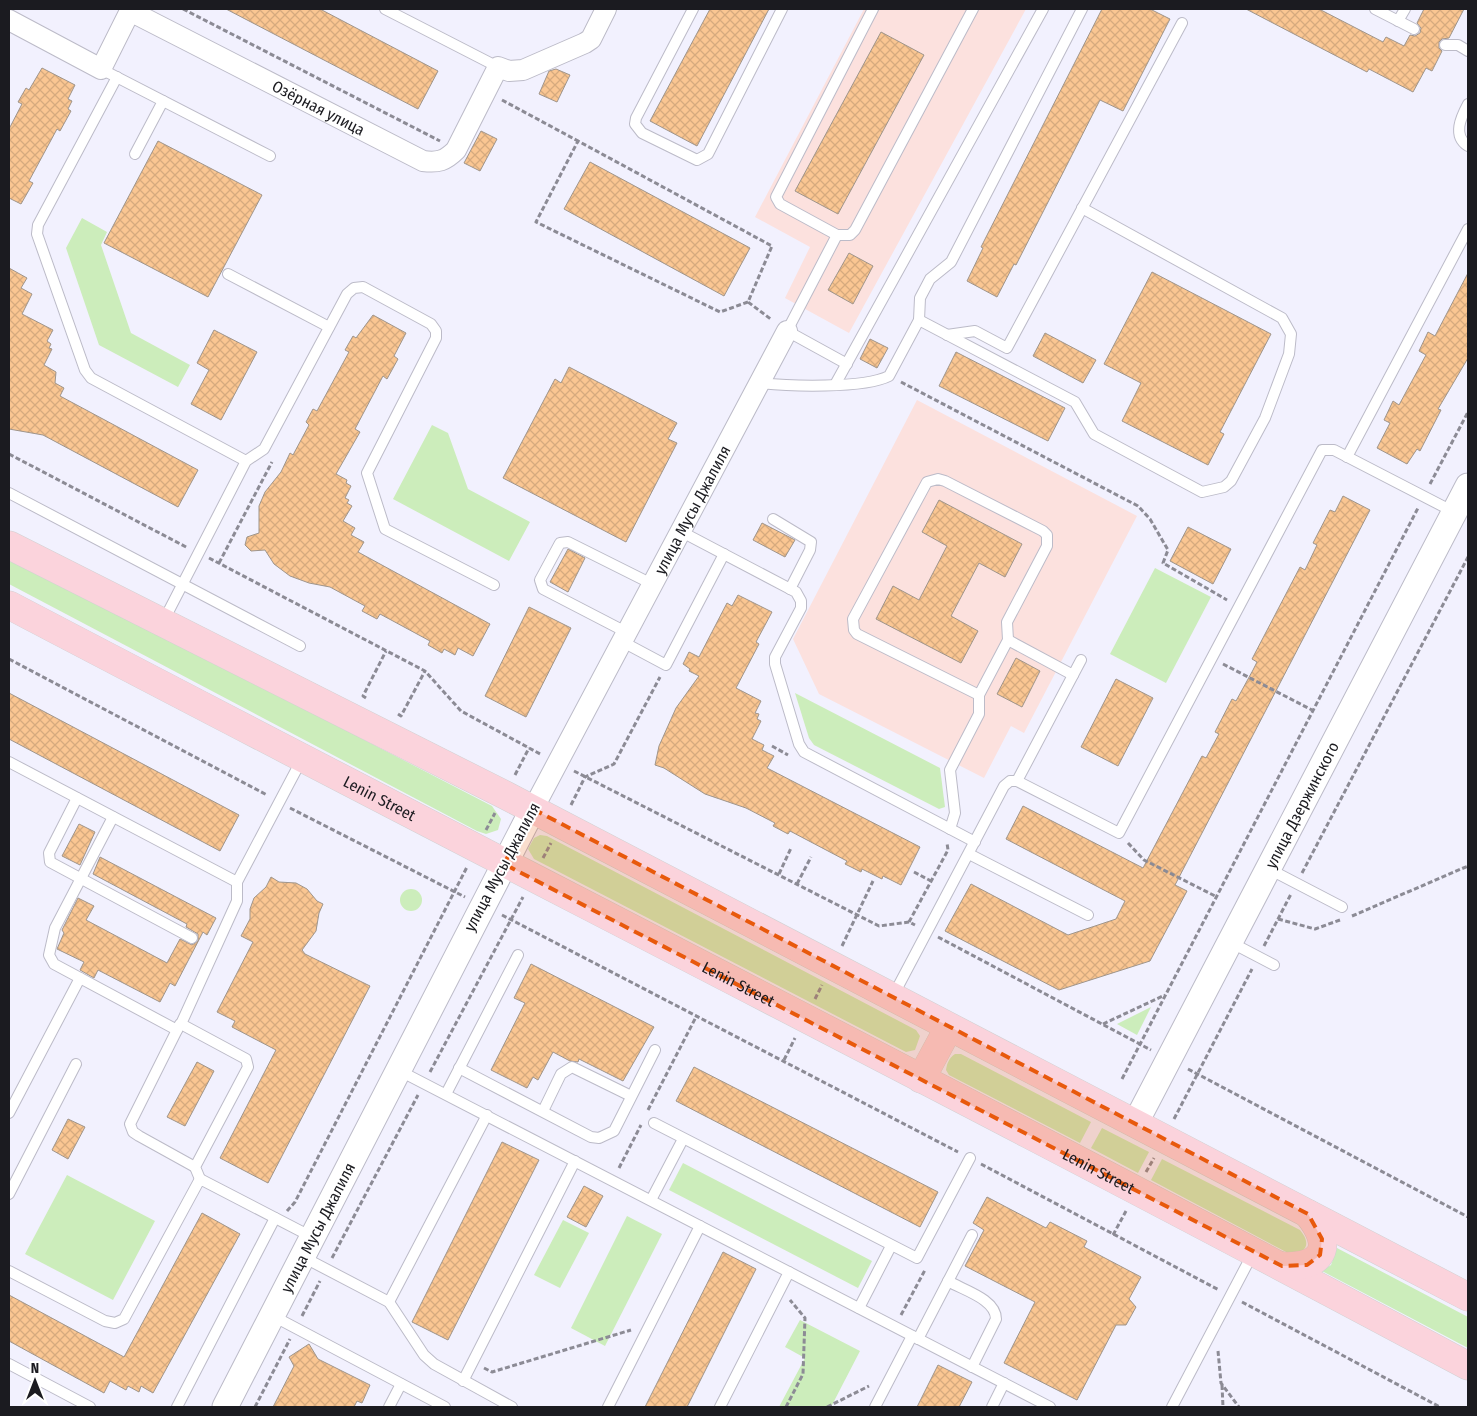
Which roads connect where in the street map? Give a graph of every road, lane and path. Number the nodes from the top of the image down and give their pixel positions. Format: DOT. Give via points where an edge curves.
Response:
graph roads {
  1 [pos="184,9"];
  2 [pos="385,9"];
  3 [pos="606,9"];
  4 [pos="693,9"];
  5 [pos="782,9"];
  6 [pos="873,9"];
  7 [pos="973,9"];
  8 [pos="1043,9"];
  9 [pos="1082,9"];
  10 [pos="1375,9"];
  11 [pos="1405,9"];
  12 [pos="131,10"];
  13 [pos="9,20"];
  14 [pos="1398,21"];
  15 [pos="1182,23"];
  16 [pos="1414,29"];
  17 [pos="1445,45"];
  18 [pos="1468,51"];
  19 [pos="498,67"];
  20 [pos="109,73"];
  21 [pos="486,91"];
  22 [pos="164,101"];
  23 [pos="1468,104"];
  24 [pos="578,141"];
  25 [pos="1468,146"];
  26 [pos="456,150"];
  27 [pos="135,154"];
  28 [pos="270,156"];
  29 [pos="1082,208"];
  30 [pos="1468,229"];
  31 [pos="837,236"];
  32 [pos="228,274"];
  33 [pos="748,302"];
  34 [pos="919,320"];
  35 [pos="329,327"];
  36 [pos="787,331"];
  37 [pos="947,335"];
  38 [pos="847,364"];
  39 [pos="889,376"];
  40 [pos="759,383"];
  41 [pos="836,384"];
  42 [pos="1468,412"];
  43 [pos="1347,458"];
  44 [pos="246,461"];
  45 [pos="1468,486"];
  46 [pos="9,493"];
  47 [pos="1424,497"];
  48 [pos="1454,512"];
  49 [pos="773,519"];
  50 [pos="680,531"];
  51 [pos="9,545"];
  52 [pos="724,554"];
  53 [pos="1468,557"];
  54 [pos="182,584"];
  55 [pos="652,584"];
  56 [pos="494,585"];
  57 [pos="790,589"];
  58 [pos="9,605"];
  59 [pos="1238,606"];
  60 [pos="162,623"];
  61 [pos="623,636"];
  62 [pos="1008,640"];
  63 [pos="300,646"];
  64 [pos="386,651"];
  65 [pos="1211,658"];
  66 [pos="9,660"];
  67 [pos="1081,660"];
  68 [pos="666,665"];
  69 [pos="425,671"];
  70 [pos="1073,674"];
  71 [pos="979,695"];
  72 [pos="370,700"];
  73 [pos="1312,710"];
  74 [pos="393,712"];
  75 [pos="772,746"];
  76 [pos="529,748"];
  77 [pos="790,756"];
  78 [pos="302,759"];
  79 [pos="9,762"];
  80 [pos="1018,781"];
  81 [pos="505,794"];
  82 [pos="77,798"];
  83 [pos="280,802"];
  84 [pos="533,809"];
  85 [pos="113,817"];
  86 [pos="561,824"];
  87 [pos="1119,833"];
  88 [pos="948,834"];
  89 [pos="975,842"];
  90 [pos="791,848"];
  91 [pos="476,849"];
  92 [pos="969,854"];
  93 [pos="811,857"];
  94 [pos="504,864"];
  95 [pos="1468,866"];
  96 [pos="1269,868"];
  97 [pos="914,872"];
  98 [pos="779,874"];
  99 [pos="80,879"];
  100 [pos="533,879"];
  101 [pos="931,880"];
  102 [pos="874,881"];
  103 [pos="237,882"];
  104 [pos="797,884"];
  105 [pos="1297,884"];
  106 [pos="454,892"];
  107 [pos="1217,897"];
  108 [pos="482,905"];
  109 [pos="1342,907"];
  110 [pos="857,914"];
  111 [pos="1088,915"];
  112 [pos="1350,916"];
  113 [pos="1278,919"];
  114 [pos="511,920"];
  115 [pos="1342,920"];
  116 [pos="909,922"];
  117 [pos="192,938"];
  118 [pos="1230,942"];
  119 [pos="518,954"];
  120 [pos="1259,957"];
  121 [pos="1274,965"];
  122 [pos="80,978"];
  123 [pos="1166,994"];
  124 [pos="892,998"];
  125 [pos="697,1015"];
  126 [pos="1102,1024"];
  127 [pos="179,1027"];
  128 [pos="949,1027"];
  129 [pos="1140,1044"];
  130 [pos="655,1050"];
  131 [pos="1169,1059"];
  132 [pos="76,1064"];
  133 [pos="459,1068"];
  134 [pos="398,1069"];
  135 [pos="1198,1074"];
  136 [pos="921,1078"];
  137 [pos="1122,1079"];
  138 [pos="424,1083"];
  139 [pos="446,1094"];
  140 [pos="632,1096"];
  141 [pos="543,1111"];
  142 [pos="9,1113"];
  143 [pos="487,1115"];
  144 [pos="654,1123"];
  145 [pos="1135,1124"];
  146 [pos="683,1139"];
  147 [pos="1164,1139"];
  148 [pos="970,1158"];
  149 [pos="575,1160"];
  150 [pos="195,1167"];
  151 [pos="200,1179"];
  152 [pos="613,1180"];
  153 [pos="1136,1191"];
  154 [pos="9,1194"];
  155 [pos="651,1200"];
  156 [pos="1308,1214"];
  157 [pos="1468,1217"];
  158 [pos="277,1219"];
  159 [pos="700,1226"];
  160 [pos="1113,1234"];
  161 [pos="972,1235"];
  162 [pos="891,1246"];
  163 [pos="307,1247"];
  164 [pos="1254,1252"];
  165 [pos="1282,1266"];
  166 [pos="326,1269"];
  167 [pos="9,1271"];
  168 [pos="789,1272"];
  169 [pos="948,1282"];
  170 [pos="781,1288"];
  171 [pos="1231,1296"];
  172 [pos="1468,1297"];
  173 [pos="389,1302"];
  174 [pos="859,1308"];
  175 [pos="272,1316"];
  176 [pos="650,1324"];
  177 [pos="296,1328"];
  178 [pos="1214,1328"];
  179 [pos="915,1337"];
  180 [pos="9,1364"];
  181 [pos="472,1364"];
  182 [pos="1468,1366"];
  183 [pos="972,1367"];
  184 [pos="463,1381"];
  185 [pos="878,1382"];
  186 [pos="1004,1383"];
  187 [pos="1222,1383"];
  188 [pos="401,1384"];
  189 [pos="90,1407"];
  190 [pos="177,1407"];
  191 [pos="225,1407"];
  192 [pos="255,1407"];
  193 [pos="389,1407"];
  194 [pos="445,1407"];
  195 [pos="512,1407"];
  196 [pos="608,1407"];
  197 [pos="720,1407"];
  198 [pos="786,1407"];
  199 [pos="827,1407"];
  200 [pos="875,1407"];
  201 [pos="992,1407"];
  202 [pos="1050,1407"];
  203 [pos="1172,1407"];
  204 [pos="1223,1407"];
  205 [pos="1239,1407"];
  206 [pos="1440,1407"];
  1 -- 26 [label="path"];
  2 -- 19 [label="lane"];
  3 -- 19 [label="street" via="586,43 523,70 509,71"];
  4 -- 5 [label="lane" via="636,118 636,124 642,133 697,160 708,154"];
  6 -- 31 [label="lane" via="776,197 780,204"];
  7 -- 31 [label="lane" via="855,230 850,235"];
  8 -- 38 [label="lane"];
  9 -- 34 [label="lane" via="951,262 930,279 920,298"];
  10 -- 14 [label="lane"];
  11 -- 14 [label="lane"];
  12 -- 20 [label="street, Озёрная улица"];
  12 -- 26 [label="street, Озёрная улица" via="423,161 436,163"];
  13 -- 20 [label="street"];
  14 -- 16 [label="lane"];
  15 -- 29 [label="lane"];
  17 -- 18 [label="lane" via="1458,45"];
  19 -- 21 [label="street"];
  20 -- 22 [label="lane"];
  20 -- 44 [label="lane" via="38,225 37,234 85,370 91,378"];
  21 -- 24 [label="path"];
  21 -- 26 [label="street"];
  22 -- 27 [label="lane"];
  22 -- 28 [label="lane"];
  23 -- 25 [label="lane" via="1459,128 1460,136"];
  24 -- 33 [label="path" via="772,246"];
  24 -- 33 [label="path" via="536,222 720,312"];
  29 -- 37 [label="lane" via="1006,348 975,331"];
  29 -- 37 [label="lane" via="1282,318 1287,324 1291,334 1289,354 1265,418 1231,481 1224,487 1202,492 1094,434 1074,402"];
  30 -- 43 [label="lane"];
  31 -- 36 [label="lane"];
  32 -- 35 [label="lane"];
  33 -- 36 [label="path"];
  34 -- 37 [label="lane"];
  34 -- 39 [label="lane"];
  35 -- 44 [label="lane" via="264,450"];
  35 -- 56 [label="lane" via="347,294 354,288 364,287 432,324 436,338 367,473 385,529"];
  36 -- 38 [label="lane"];
  36 -- 40 [label="street, улица Мусы Джалиля"];
  38 -- 41 [label="lane"];
  39 -- 41 [label="lane" via="875,381"];
  39 -- 59 [label="path" via="1138,506 1150,519 1168,550 1163,563"];
  40 -- 41 [label="lane"];
  40 -- 50 [label="street, улица Мусы Джалиля"];
  42 -- 47 [label="path"];
  43 -- 47 [label="lane"];
  43 -- 59 [label="lane" via="1328,448 1318,455"];
  44 -- 54 [label="lane"];
  45 -- 48 [label="street, улица Дзержинского"];
  46 -- 54 [label="lane"];
  47 -- 48 [label="lane"];
  47 -- 73 [label="path"];
  48 -- 96 [label="street, улица Дзержинского"];
  49 -- 57 [label="lane" via="811,542"];
  50 -- 52 [label="lane"];
  50 -- 55 [label="street, улица Мусы Джалиля"];
  51 -- 60 [label="main road"];
  52 -- 57 [label="lane"];
  52 -- 68 [label="lane"];
  53 -- 105 [label="path"];
  54 -- 60 [label="lane"];
  54 -- 63 [label="lane"];
  55 -- 61 [label="street, улица Мусы Джалиля"];
  55 -- 61 [label="lane" via="568,542 560,543 540,580 543,589"];
  57 -- 88 [label="lane" via="801,600 800,608 775,657 775,664 804,752"];
  58 -- 78 [label="main road, Lenin Street"];
  59 -- 65 [label="lane"];
  60 -- 81 [label="main road"];
  61 -- 68 [label="lane"];
  61 -- 84 [label="street, улица Мусы Джалиля"];
  62 -- 70 [label="lane"];
  62 -- 71 [label="lane"];
  62 -- 71 [label="lane" via="1007,622 1047,546 1047,535 945,481 927,482 853,619 853,625 858,634"];
  64 -- 72 [label="path" via="363,696"];
  65 -- 73 [label="path"];
  65 -- 87 [label="lane"];
  66 -- 83 [label="path"];
  67 -- 70 [label="lane"];
  68 -- 86 [label="path" via="614,764 586,777"];
  69 -- 74 [label="path" via="401,716"];
  70 -- 80 [label="lane"];
  71 -- 88 [label="lane" via="979,714 950,770 955,813"];
  73 -- 107 [label="path"];
  75 -- 77 [label="path"];
  76 -- 81 [label="path"];
  78 -- 83 [label="lane"];
  78 -- 91 [label="main road, Lenin Street"];
  79 -- 82 [label="lane"];
  80 -- 87 [label="lane"];
  80 -- 89 [label="lane" via="1010,781 1004,786"];
  81 -- 84 [label="main road"];
  81 -- 91 [label="path"];
  82 -- 85 [label="lane"];
  82 -- 99 [label="lane" via="48,859"];
  83 -- 103 [label="lane"];
  83 -- 106 [label="path"];
  84 -- 86 [label="main road"];
  84 -- 94 [label="street, улица Мусы Джалиля"];
  85 -- 99 [label="lane"];
  85 -- 103 [label="lane"];
  86 -- 100 [label="path"];
  86 -- 124 [label="main road"];
  87 -- 107 [label="path" via="1144,860"];
  88 -- 89 [label="lane"];
  88 -- 101 [label="path" via="948,850"];
  89 -- 92 [label="lane"];
  90 -- 98 [label="path"];
  91 -- 94 [label="main road, Lenin Street"];
  91 -- 106 [label="path"];
  92 -- 111 [label="lane"];
  92 -- 124 [label="lane"];
  93 -- 104 [label="path"];
  94 -- 100 [label="main road, Lenin Street"];
  94 -- 108 [label="street, улица Мусы Джалиля"];
  95 -- 112 [label="path"];
  96 -- 105 [label="lane"];
  96 -- 118 [label="street, улица Дзержинского"];
  97 -- 101 [label="path"];
  99 -- 117 [label="lane"];
  99 -- 122 [label="lane" via="55,928 49,955 54,964"];
  100 -- 114 [label="path"];
  100 -- 136 [label="main road, Lenin Street"];
  101 -- 116 [label="path"];
  102 -- 110 [label="path"];
  103 -- 127 [label="lane" via="236,901"];
  105 -- 109 [label="lane"];
  105 -- 113 [label="path"];
  106 -- 108 [label="path"];
  106 -- 158 [label="path" via="295,1202"];
  107 -- 123 [label="path"];
  108 -- 114 [label="path"];
  108 -- 134 [label="street, улица Мусы Джалиля"];
  113 -- 115 [label="path" via="1316,929"];
  113 -- 120 [label="path"];
  114 -- 125 [label="path"];
  114 -- 138 [label="path"];
  118 -- 120 [label="lane"];
  118 -- 131 [label="street, улица Дзержинского"];
  119 -- 133 [label="lane"];
  120 -- 121 [label="lane"];
  120 -- 135 [label="path"];
  122 -- 127 [label="lane"];
  122 -- 142 [label="lane"];
  123 -- 126 [label="path"];
  123 -- 129 [label="path"];
  124 -- 128 [label="main road"];
  125 -- 148 [label="path"];
  125 -- 152 [label="path"];
  127 -- 150 [label="lane" via="130,1124 138,1136"];
  127 -- 150 [label="lane" via="246,1059 248,1063"];
  128 -- 136 [label="main road"];
  128 -- 145 [label="main road"];
  129 -- 131 [label="path"];
  129 -- 137 [label="path"];
  130 -- 140 [label="lane"];
  131 -- 135 [label="path"];
  131 -- 145 [label="street, улица Дзержинского"];
  132 -- 154 [label="lane"];
  133 -- 139 [label="lane"];
  133 -- 141 [label="lane"];
  134 -- 138 [label="lane"];
  134 -- 163 [label="street, улица Мусы Джалиля"];
  135 -- 147 [label="path"];
  135 -- 157 [label="path"];
  136 -- 153 [label="main road, Lenin Street"];
  138 -- 139 [label="lane"];
  138 -- 166 [label="path"];
  139 -- 143 [label="lane"];
  140 -- 141 [label="lane" via="614,1131 599,1138 591,1137"];
  140 -- 141 [label="lane" via="572,1068 561,1074"];
  143 -- 149 [label="lane"];
  143 -- 173 [label="lane"];
  144 -- 146 [label="lane"];
  145 -- 147 [label="main road"];
  146 -- 155 [label="lane"];
  146 -- 162 [label="lane"];
  147 -- 153 [label="path"];
  147 -- 156 [label="main road"];
  148 -- 160 [label="path"];
  148 -- 162 [label="lane" via="920,1255 912,1257"];
  149 -- 152 [label="lane"];
  149 -- 181 [label="lane"];
  150 -- 151 [label="lane"];
  151 -- 158 [label="lane"];
  151 -- 167 [label="lane" via="124,1319 115,1323 105,1321"];
  152 -- 155 [label="lane"];
  153 -- 160 [label="path"];
  153 -- 164 [label="main road, Lenin Street"];
  155 -- 159 [label="lane"];
  156 -- 165 [label="main road" via="1318,1226 1322,1238 1320,1255 1307,1265"];
  156 -- 172 [label="main road"];
  158 -- 163 [label="lane"];
  158 -- 190 [label="lane"];
  159 -- 168 [label="lane"];
  159 -- 176 [label="lane"];
  160 -- 171 [label="path"];
  161 -- 169 [label="lane"];
  162 -- 174 [label="lane"];
  163 -- 166 [label="lane"];
  163 -- 175 [label="street, улица Мусы Джалиля"];
  164 -- 165 [label="main road, Lenin Street"];
  164 -- 171 [label="lane"];
  165 -- 182 [label="main road, Lenin Street"];
  166 -- 173 [label="lane"];
  166 -- 177 [label="path"];
  168 -- 170 [label="lane"];
  168 -- 174 [label="lane"];
  169 -- 179 [label="lane"];
  169 -- 183 [label="lane" via="991,1304 996,1311 996,1319"];
  170 -- 197 [label="lane"];
  170 -- 198 [label="path" via="805,1318 803,1374"];
  171 -- 178 [label="lane"];
  171 -- 206 [label="path"];
  173 -- 184 [label="lane" via="424,1354 434,1364"];
  174 -- 179 [label="lane"];
  175 -- 177 [label="lane"];
  175 -- 191 [label="street, улица Мусы Джалиля"];
  176 -- 181 [label="path" via="492,1372"];
  176 -- 196 [label="lane"];
  177 -- 188 [label="lane"];
  177 -- 192 [label="path"];
  178 -- 187 [label="path"];
  178 -- 203 [label="lane"];
  179 -- 183 [label="lane"];
  179 -- 200 [label="lane"];
  180 -- 189 [label="lane"];
  181 -- 184 [label="lane"];
  183 -- 186 [label="lane"];
  184 -- 195 [label="lane"];
  185 -- 199 [label="path"];
  186 -- 201 [label="lane"];
  186 -- 202 [label="lane"];
  187 -- 204 [label="path"];
  187 -- 205 [label="path"];
  188 -- 193 [label="lane"];
  188 -- 194 [label="lane"];
}
